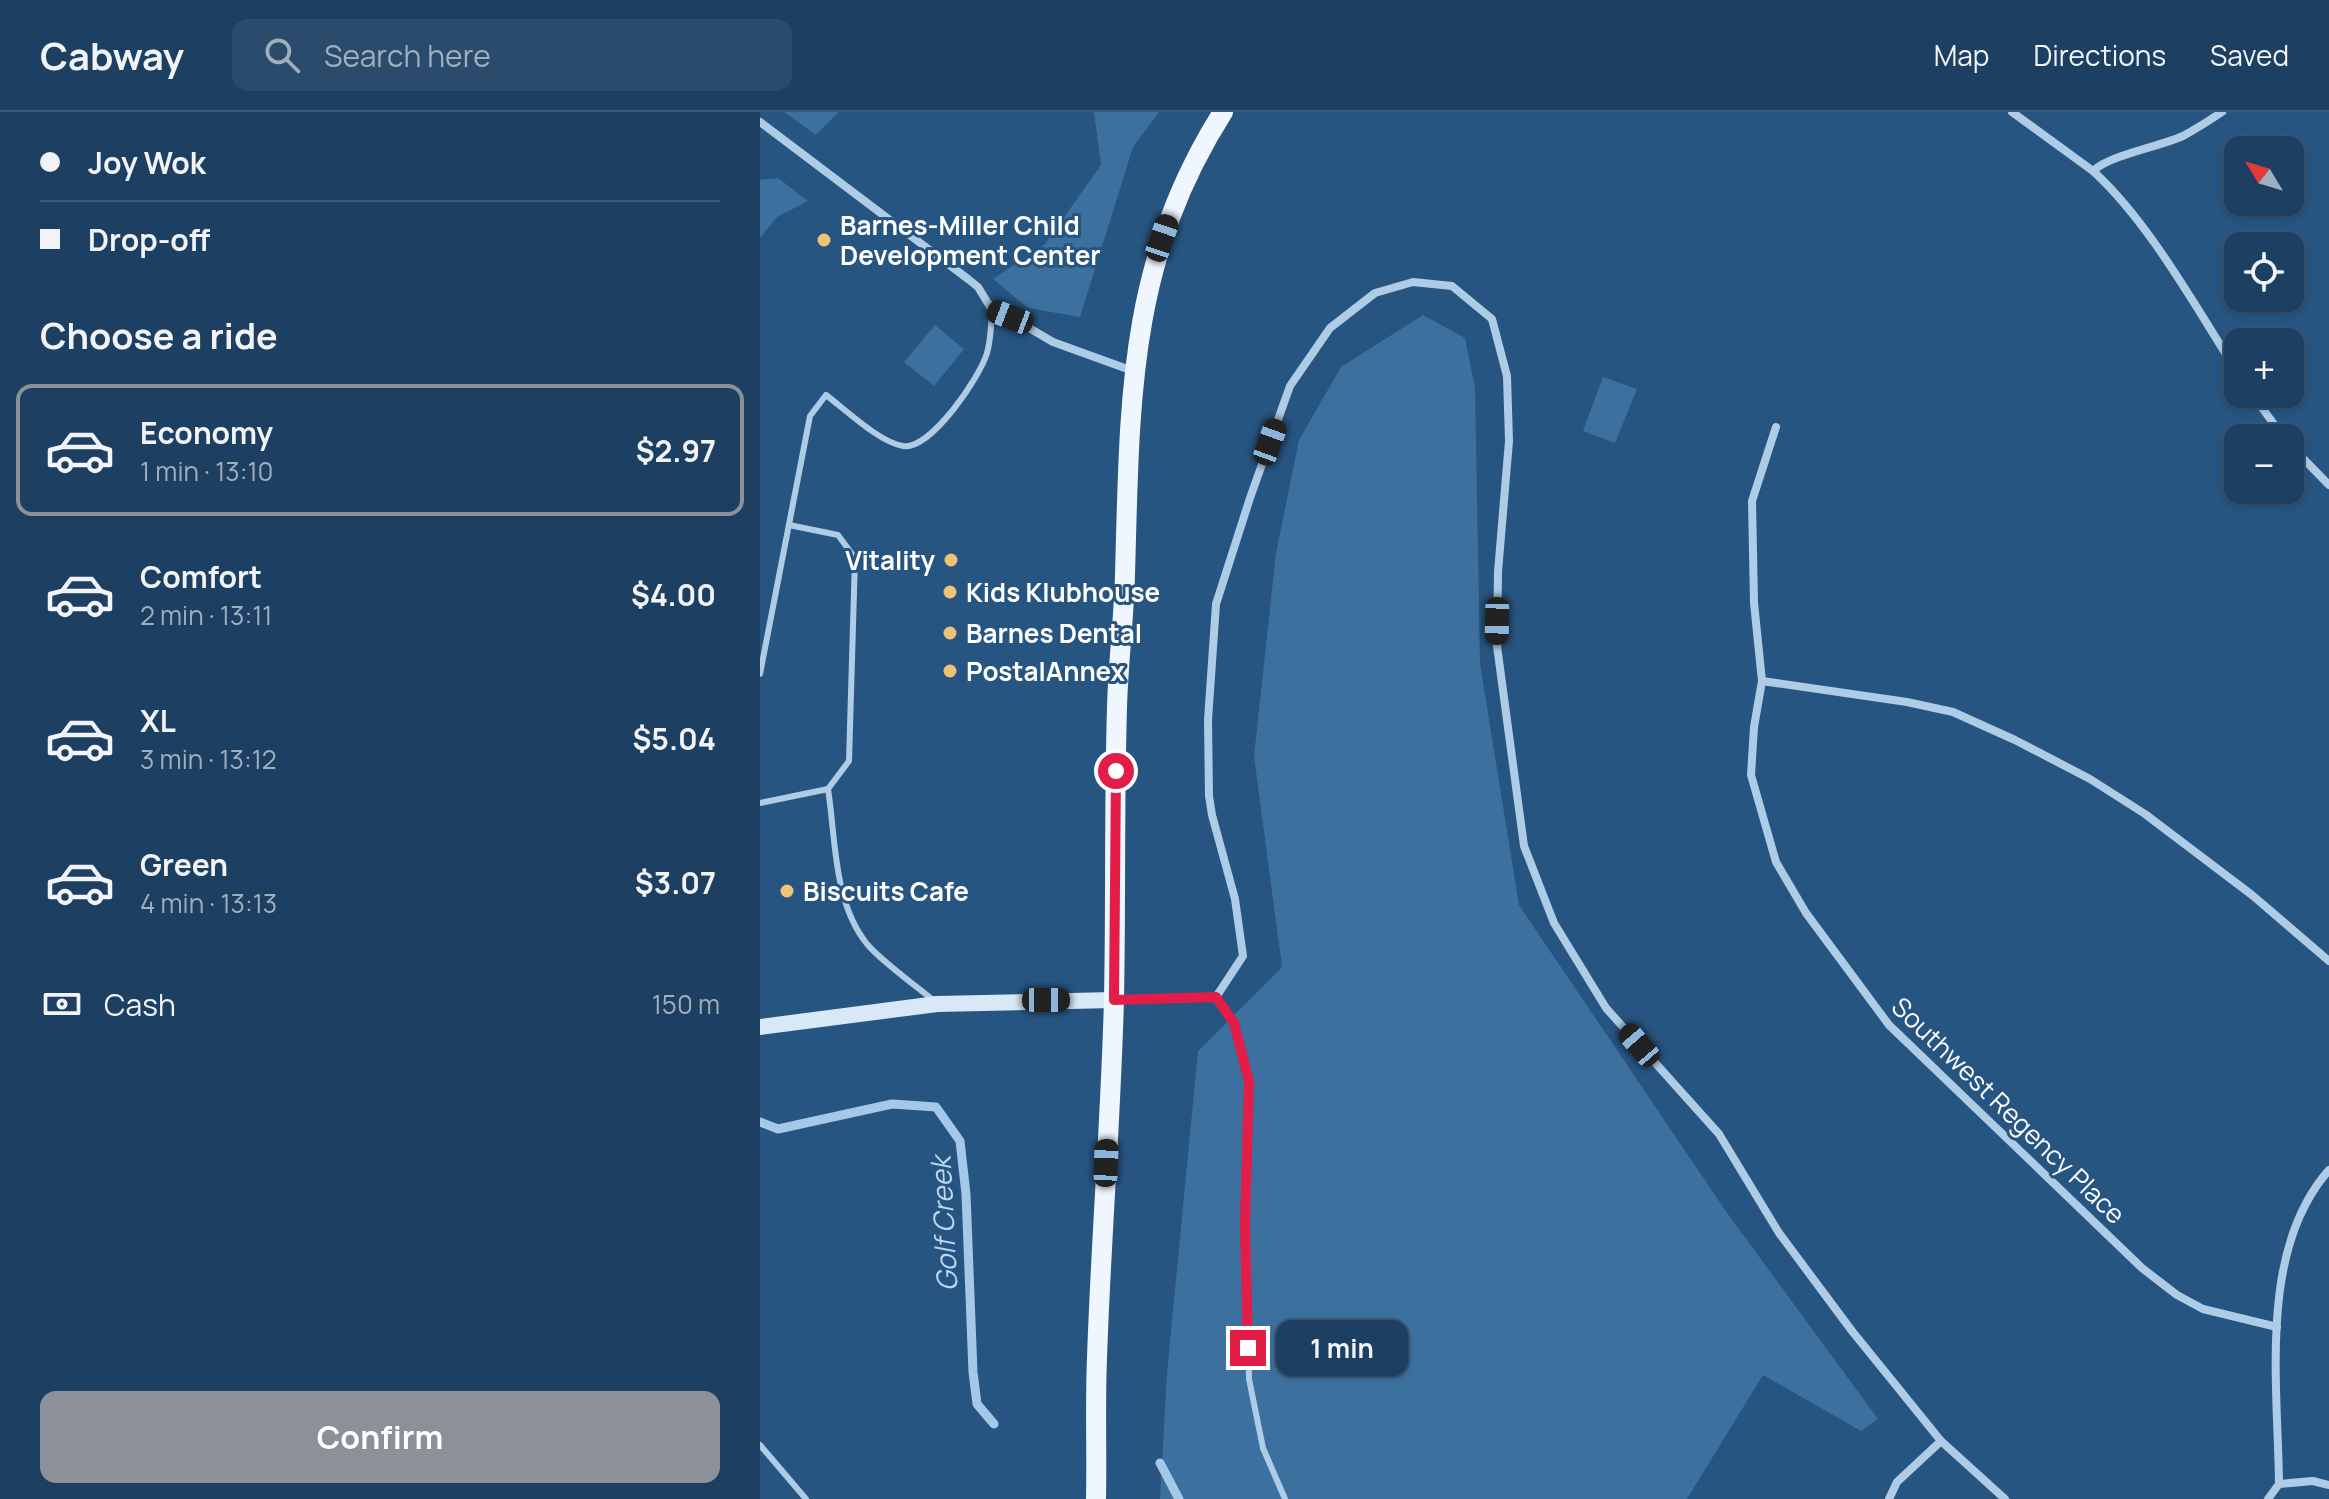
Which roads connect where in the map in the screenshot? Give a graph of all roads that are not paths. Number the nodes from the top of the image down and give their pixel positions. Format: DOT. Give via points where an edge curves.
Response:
graph roads {
  1 [pos="1223,112"];
  2 [pos="2012,112"];
  3 [pos="2222,112"];
  4 [pos="760,122"];
  5 [pos="2093,171"];
  6 [pos="992,310"];
  7 [pos="2224,352"];
  8 [pos="1134,372"];
  9 [pos="1776,427"];
  10 [pos="2304,459"];
  11 [pos="2329,485"];
  12 [pos="789,525"];
  13 [pos="760,674"];
  14 [pos="1762,681"];
  15 [pos="828,789"];
  16 [pos="760,803"];
  17 [pos="2329,961"];
  18 [pos="1216,997"];
  19 [pos="1114,1000"];
  20 [pos="937,1004"];
  21 [pos="760,1027"];
  22 [pos="2329,1170"];
  23 [pos="2277,1327"];
  24 [pos="1941,1441"];
  25 [pos="760,1445"];
  26 [pos="2279,1484"];
  27 [pos="2329,1485"];
  28 [pos="806,1499"];
  29 [pos="1096,1499"];
  30 [pos="1285,1499"];
  31 [pos="1889,1499"];
  32 [pos="2005,1499"];
  33 [pos="2268,1499"];
  1 -- 8 [label="main road" via="1203,143 1160,245"];
  2 -- 5 [label="street"];
  3 -- 5 [label="street" via="2184,135 2103,162"];
  4 -- 6 [label="street" via="978,287"];
  5 -- 7 [label="street" via="2158,251"];
  6 -- 8 [label="street" via="1053,342"];
  6 -- 12 [label="lane" via="987,354 976,377 923,441 910,446 889,441 826,395 810,416"];
  8 -- 19 [label="main road" via="1117,705"];
  9 -- 14 [label="street, Southwest Regency Place" via="1752,501"];
  10 -- 11 [label="street"];
  12 -- 13 [label="lane"];
  12 -- 15 [label="lane" via="838,535 855,558 849,761"];
  14 -- 17 [label="street" via="1953,712 2015,740 2145,814"];
  14 -- 23 [label="street, Southwest Regency Place" via="1751,775 1776,862 1806,913 1889,1025 2142,1268 2203,1309"];
  15 -- 16 [label="lane"];
  15 -- 20 [label="lane" via="840,885 852,919 868,945"];
  18 -- 19 [label="street"];
  18 -- 24 [label="street" via="1243,956 1235,899 1209,796 1208,720 1216,604 1250,498 1290,386 1330,328 1375,293 1413,282 1452,286 1492,319 1507,376 1509,441 1497,646 1524,846 1554,923 1606,1008 1719,1134 1779,1233"];
  18 -- 30 [label="lane" via="1234,1023 1249,1081 1249,1379 1263,1448"];
  19 -- 20 [label="main road"];
  19 -- 29 [label="main road" via="1097,1360"];
  20 -- 21 [label="main road"];
  22 -- 23 [label="street" via="2290,1237"];
  23 -- 26 [label="street"];
  24 -- 31 [label="street" via="1897,1482"];
  24 -- 32 [label="street"];
  25 -- 28 [label="lane"];
  26 -- 27 [label="street"];
  26 -- 33 [label="street"];
}
